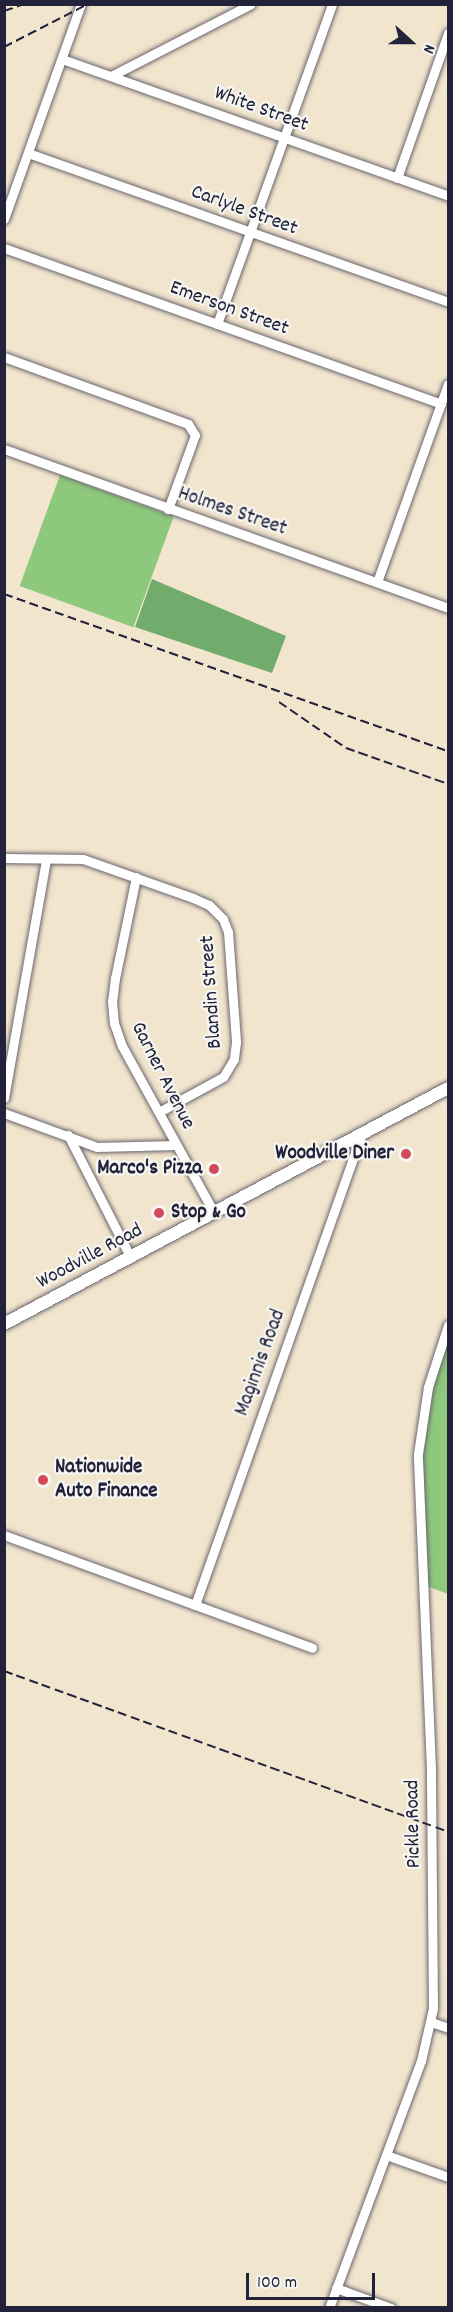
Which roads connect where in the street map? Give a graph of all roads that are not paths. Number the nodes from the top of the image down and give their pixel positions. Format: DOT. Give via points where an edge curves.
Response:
graph roads {
  1 [pos="81,4"];
  2 [pos="251,4"];
  3 [pos="332,4"];
  4 [pos="448,33"];
  5 [pos="62,58"];
  6 [pos="111,76"];
  7 [pos="284,137"];
  8 [pos="28,153"];
  9 [pos="397,178"];
  10 [pos="448,196"];
  11 [pos="4,219"];
  12 [pos="250,232"];
  13 [pos="4,248"];
  14 [pos="448,303"];
  15 [pos="217,324"];
  16 [pos="4,357"];
  17 [pos="448,384"];
  18 [pos="441,404"];
  19 [pos="4,450"];
  20 [pos="168,508"];
  21 [pos="377,582"];
  22 [pos="448,608"];
  23 [pos="4,858"];
  24 [pos="46,860"];
  25 [pos="136,877"];
  26 [pos="448,1088"];
  27 [pos="4,1098"];
  28 [pos="159,1112"];
  29 [pos="4,1113"];
  30 [pos="362,1134"];
  31 [pos="68,1135"];
  32 [pos="177,1145"];
  33 [pos="214,1213"];
  34 [pos="131,1258"];
  35 [pos="4,1324"];
  36 [pos="448,1325"];
  37 [pos="4,1535"];
  38 [pos="195,1605"];
  39 [pos="312,1648"];
  40 [pos="431,2022"];
  41 [pos="448,2028"];
  42 [pos="386,2155"];
  43 [pos="448,2177"];
  44 [pos="336,2288"];
  45 [pos="329,2307"];
  46 [pos="391,2307"];
  1 -- 5 [label="street"];
  2 -- 6 [label="street"];
  3 -- 7 [label="street"];
  4 -- 9 [label="street"];
  5 -- 6 [label="street, White Street"];
  5 -- 8 [label="street"];
  6 -- 7 [label="street, White Street"];
  7 -- 9 [label="street, White Street"];
  7 -- 12 [label="street"];
  8 -- 11 [label="street"];
  8 -- 12 [label="street, Carlyle Street"];
  9 -- 10 [label="street, White Street"];
  12 -- 14 [label="street, Carlyle Street"];
  12 -- 15 [label="street"];
  13 -- 15 [label="street, Emerson Street"];
  15 -- 18 [label="street, Emerson Street"];
  16 -- 20 [label="street" via="184,421 195,431"];
  17 -- 18 [label="street"];
  18 -- 21 [label="street"];
  19 -- 20 [label="street, Holmes Street"];
  20 -- 21 [label="street, Holmes Street"];
  21 -- 22 [label="street, Holmes Street"];
  23 -- 24 [label="street, Blandin Street"];
  24 -- 25 [label="street, Blandin Street" via="83,859"];
  24 -- 27 [label="street"];
  25 -- 28 [label="street, Garner Avenue" via="112,1009 122,1046"];
  25 -- 28 [label="street, Blandin Street" via="209,905 224,919 228,932 236,1042 231,1066 217,1082"];
  26 -- 30 [label="main road, Woodville Road"];
  28 -- 32 [label="street, Garner Avenue"];
  29 -- 31 [label="street"];
  30 -- 33 [label="main road, Woodville Road"];
  30 -- 38 [label="street, Maginnis Road"];
  31 -- 32 [label="street" via="103,1147"];
  31 -- 34 [label="street"];
  32 -- 33 [label="street, Garner Avenue"];
  33 -- 34 [label="main road, Woodville Road"];
  34 -- 35 [label="main road, Woodville Road"];
  36 -- 40 [label="street, Pickle Road" via="428,1387 418,1454 431,1768 435,1990"];
  37 -- 38 [label="street"];
  38 -- 39 [label="street"];
  40 -- 41 [label="street"];
  40 -- 42 [label="street, Pickle Road" via="421,2061"];
  42 -- 43 [label="street"];
  42 -- 44 [label="street, Pickle Road"];
  44 -- 45 [label="street, Pickle Road"];
  44 -- 46 [label="street"];
}
